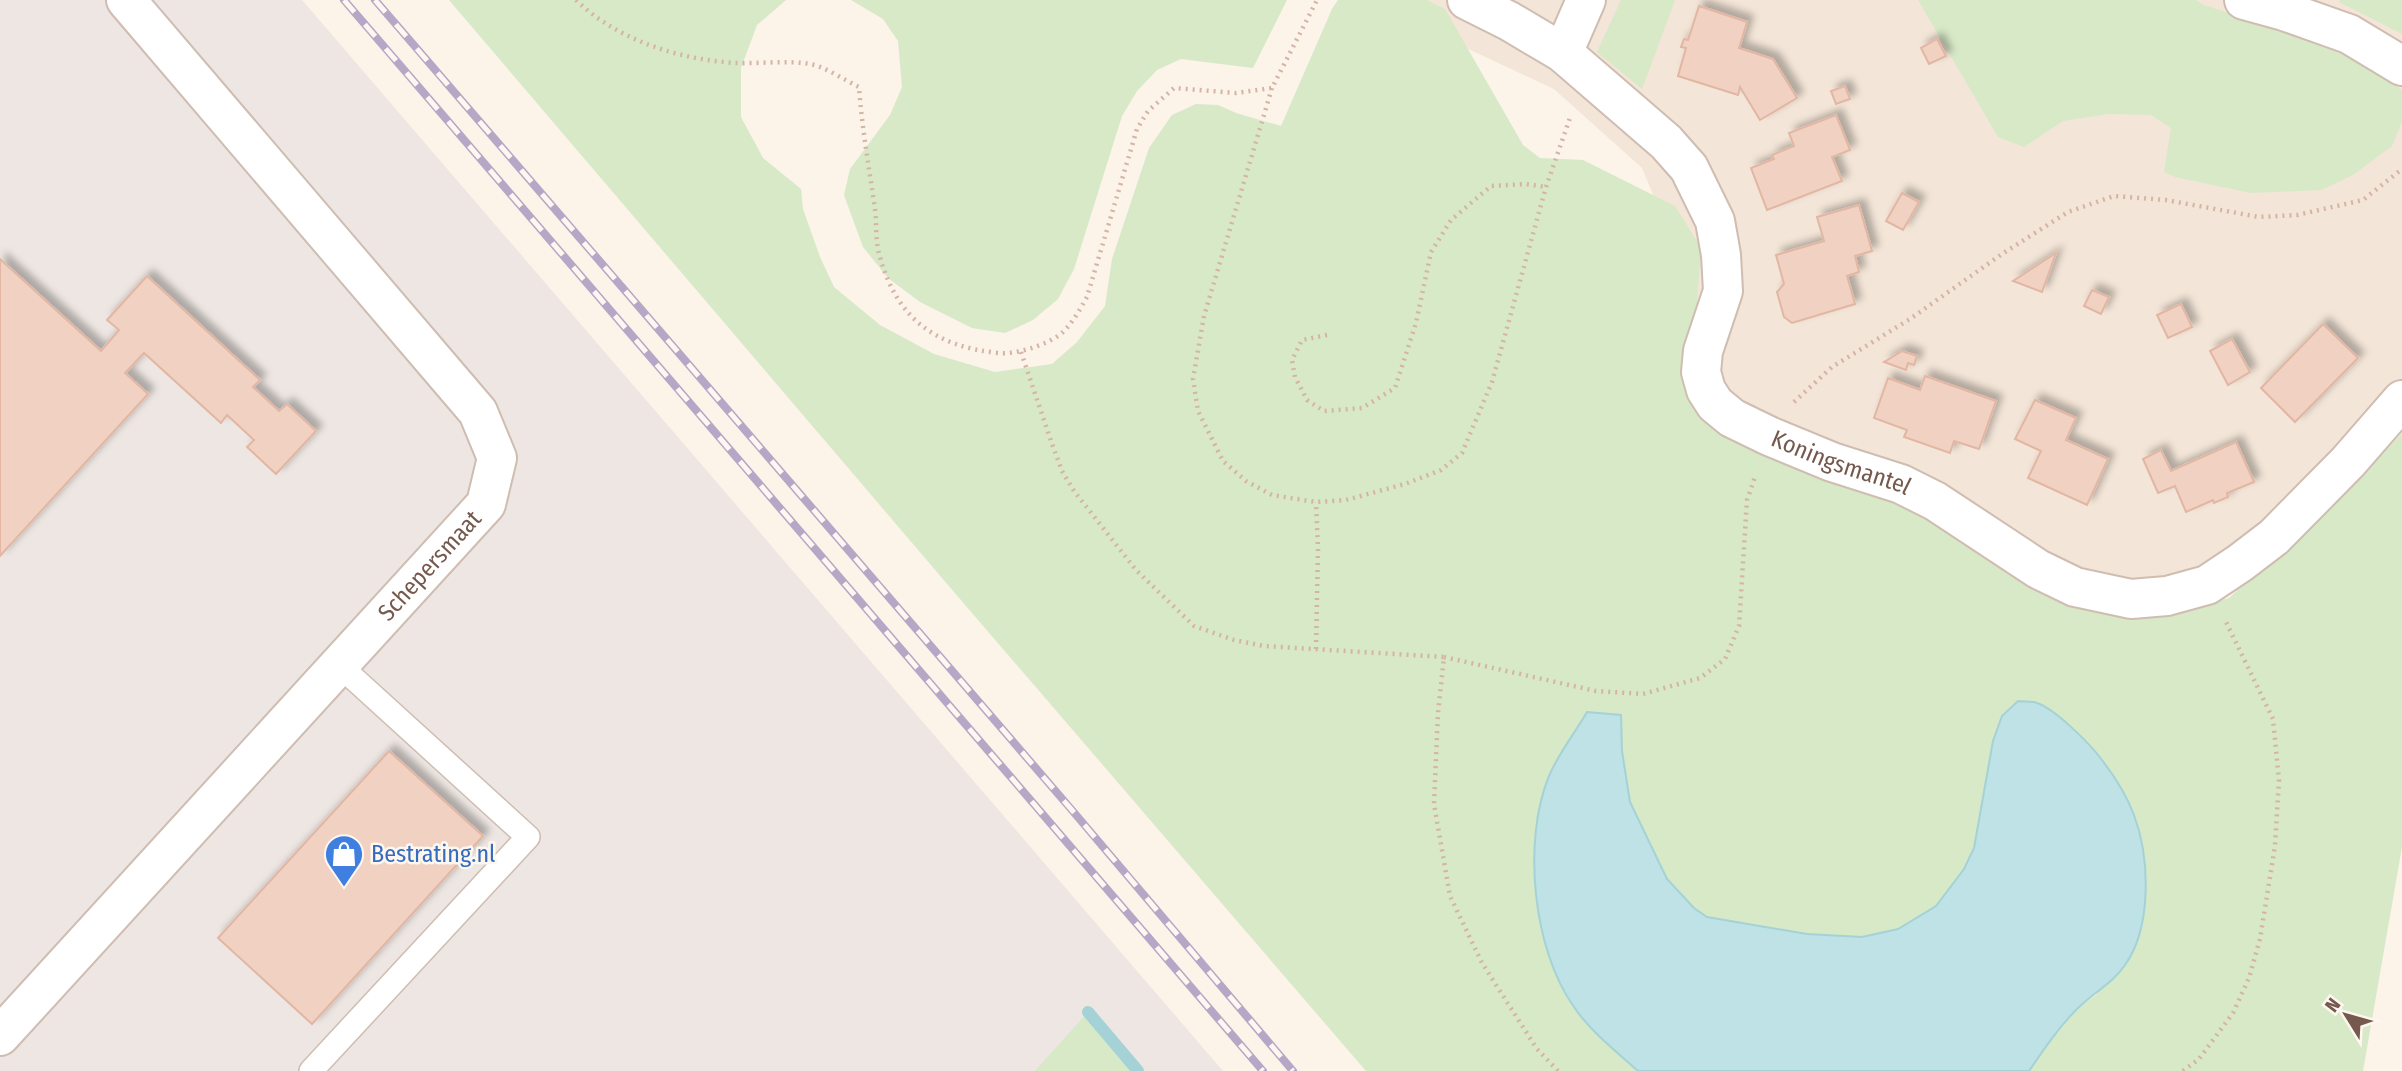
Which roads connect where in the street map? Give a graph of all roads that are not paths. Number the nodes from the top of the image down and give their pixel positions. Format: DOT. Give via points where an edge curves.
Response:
graph roads {
  1 [pos="126,0"];
  2 [pos="1467,0"];
  3 [pos="1586,0"];
  4 [pos="2244,0"];
  5 [pos="1574,63"];
  6 [pos="2402,66"];
  7 [pos="2402,400"];
  8 [pos="339,665"];
  9 [pos="0,1036"];
  10 [pos="311,1071"];
  1 -- 8 [label="street, Schepersmaat" via="478,412 497,458 486,504"];
  2 -- 5 [label="street, Koningsmantel"];
  3 -- 5 [label="street"];
  4 -- 6 [label="street" via="2349,34"];
  5 -- 7 [label="street, Koningsmantel" via="1666,142 1689,168 1715,221 1723,291 1703,351 1701,372 1716,404 1732,418 1769,436 1935,501 2038,569 2075,587 2131,599 2167,596 2207,585 2274,537"];
  8 -- 9 [label="street, Schepersmaat"];
  8 -- 10 [label="lane" via="528,837"];
}
